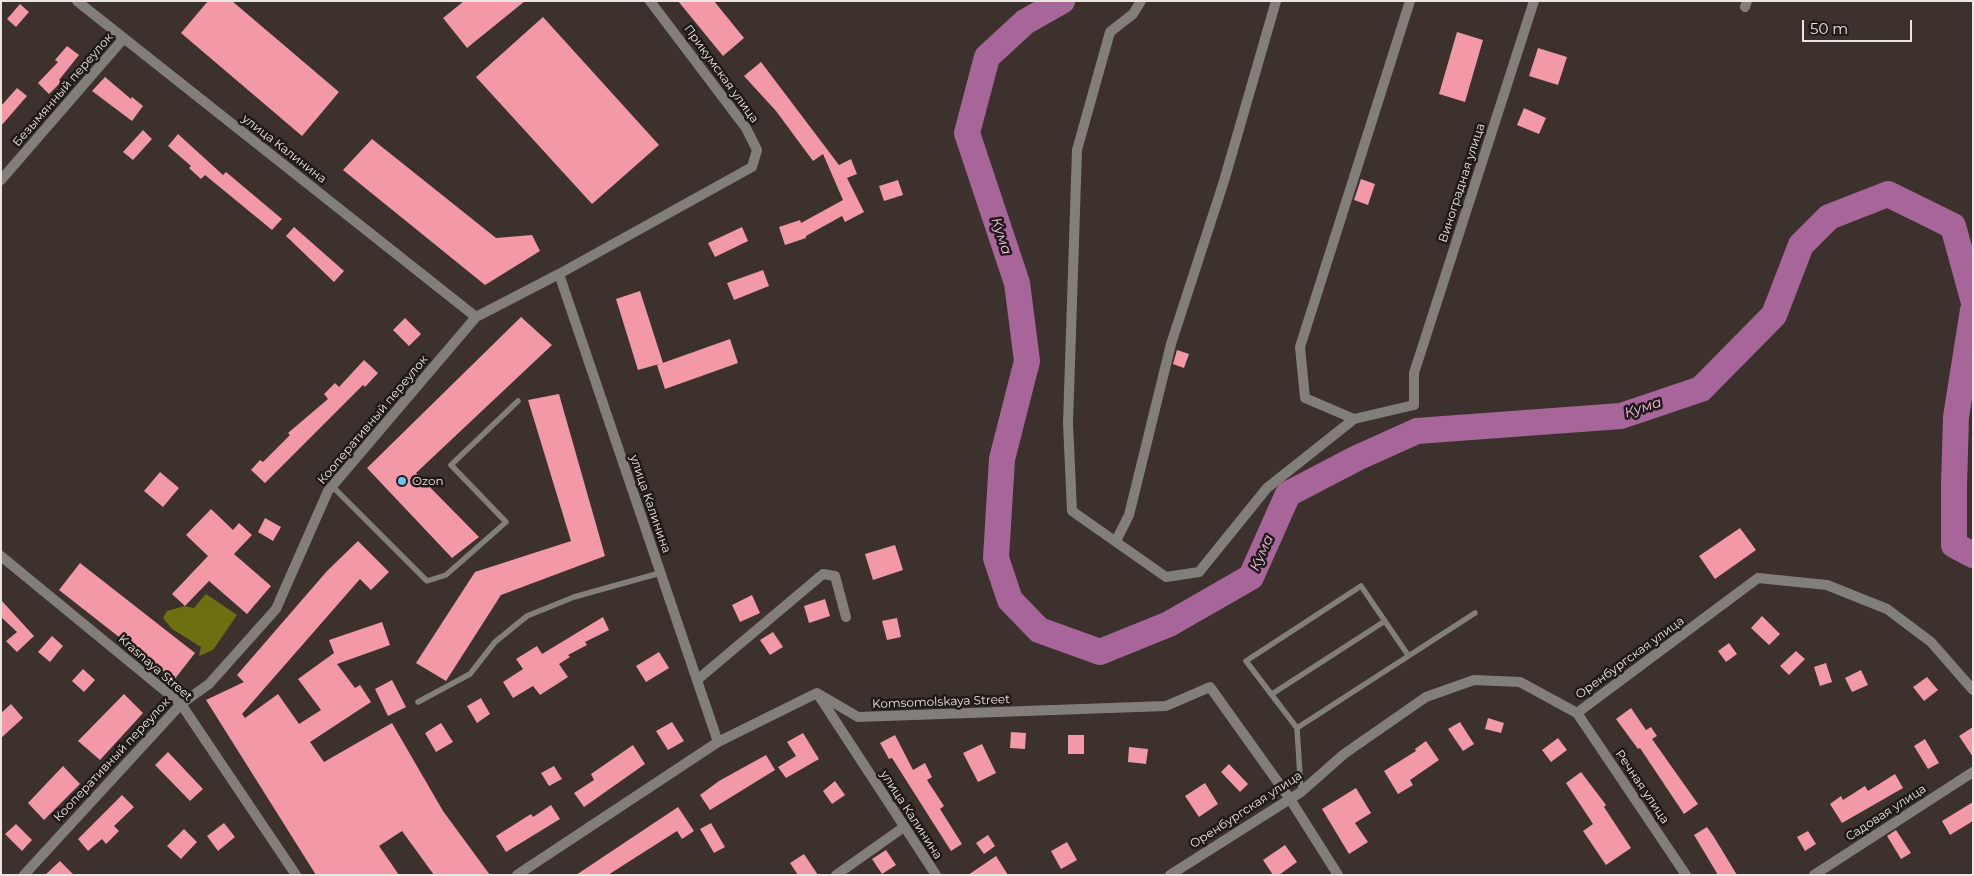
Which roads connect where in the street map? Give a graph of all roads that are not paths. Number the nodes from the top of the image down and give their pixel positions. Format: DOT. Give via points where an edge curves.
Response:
graph roads {
  1 [pos="77,1"];
  2 [pos="650,1"];
  3 [pos="1141,1"];
  4 [pos="1276,1"];
  5 [pos="1410,1"];
  6 [pos="1534,1"];
  7 [pos="124,38"];
  8 [pos="752,167"];
  9 [pos="1,180"];
  10 [pos="559,274"];
  11 [pos="476,317"];
  12 [pos="518,401"];
  13 [pos="1354,420"];
  14 [pos="332,486"];
  15 [pos="1116,542"];
  16 [pos="1,556"];
  17 [pos="660,573"];
  18 [pos="1476,613"];
  19 [pos="846,617"];
  20 [pos="1385,621"];
  21 [pos="1408,655"];
  22 [pos="696,680"];
  23 [pos="1973,690"];
  24 [pos="817,693"];
  25 [pos="1272,694"];
  26 [pos="418,702"];
  27 [pos="181,704"];
  28 [pos="1577,713"];
  29 [pos="1297,728"];
  30 [pos="718,742"];
  31 [pos="1973,772"];
  32 [pos="1301,792"];
  33 [pos="1290,799"];
  34 [pos="904,827"];
  35 [pos="24,875"];
  36 [pos="296,875"];
  37 [pos="517,875"];
  38 [pos="836,875"];
  39 [pos="936,875"];
  40 [pos="1170,875"];
  41 [pos="1338,875"];
  42 [pos="1686,875"];
  43 [pos="1814,875"];
  1 -- 7 [label="street, улица Калинина"];
  2 -- 8 [label="street, Прикумская улица" via="746,128 757,150"];
  3 -- 15 [label="street" via="1133,14 1110,32 1076,150 1068,423 1072,510"];
  4 -- 15 [label="street" via="1224,181 1171,344 1129,515"];
  5 -- 13 [label="street" via="1300,347 1305,398"];
  6 -- 13 [label="street, Виноградная улица" via="1414,373 1414,405"];
  7 -- 9 [label="street, Безымянный переулок"];
  7 -- 11 [label="street, улица Калинина"];
  8 -- 10 [label="street, Кооперативный переулок"];
  10 -- 11 [label="street, Кооперативный переулок"];
  10 -- 17 [label="street, улица Калинина"];
  11 -- 14 [label="street, Кооперативный переулок"];
  12 -- 14 [label="lane" via="451,465 506,522 446,575 427,581"];
  13 -- 15 [label="street" via="1267,488 1199,572 1166,577"];
  14 -- 27 [label="street, Кооперативный переулок" via="276,609 208,684"];
  16 -- 27 [label="street, Krasnaya Street"];
  17 -- 22 [label="street, улица Калинина"];
  17 -- 26 [label="lane" via="574,597 527,616 495,642 470,674"];
  18 -- 21 [label="lane"];
  19 -- 22 [label="street" via="835,576 823,574"];
  20 -- 21 [label="lane"];
  20 -- 25 [label="lane"];
  20 -- 25 [label="lane" via="1361,586 1246,661"];
  21 -- 29 [label="lane"];
  22 -- 30 [label="street, улица Калинина"];
  23 -- 28 [label="street, Оренбургская улица" via="1931,642 1887,609 1826,585 1758,578"];
  24 -- 30 [label="street"];
  24 -- 33 [label="street, Komsomolskaya Street" via="858,717 1166,706 1210,687"];
  24 -- 34 [label="street, улица Калинина"];
  25 -- 29 [label="lane"];
  27 -- 35 [label="street, Кооперативный переулок"];
  27 -- 36 [label="street, Krasnaya Street"];
  28 -- 32 [label="street, Оренбургская улица" via="1520,682 1474,680 1426,697 1344,754"];
  28 -- 42 [label="street, Речная улица"];
  29 -- 32 [label="lane"];
  30 -- 37 [label="street"];
  31 -- 43 [label="street, Садовая улица"];
  32 -- 33 [label="street, Оренбургская улица"];
  33 -- 40 [label="street, Оренбургская улица"];
  33 -- 41 [label="street"];
  34 -- 38 [label="street"];
  34 -- 39 [label="street, улица Калинина"];
}
